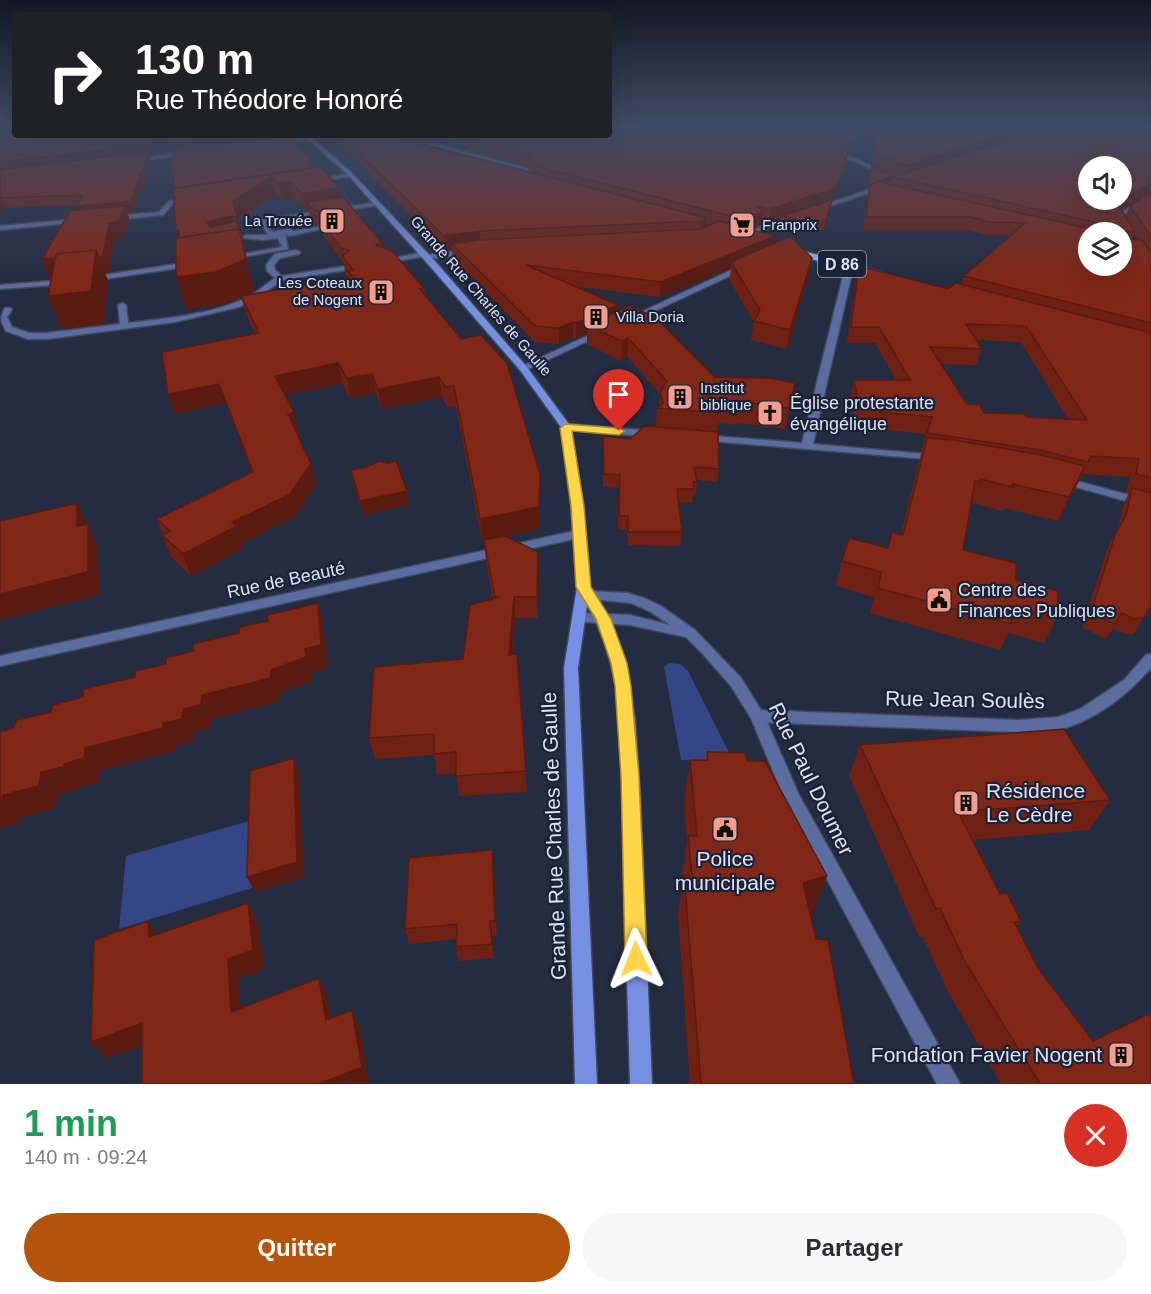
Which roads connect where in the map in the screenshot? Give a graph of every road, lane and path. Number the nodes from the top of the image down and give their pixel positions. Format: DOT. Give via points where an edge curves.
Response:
graph roads {
  1 [pos="340,177"];
  2 [pos="352,177"];
  3 [pos="530,177"];
  4 [pos="894,177"];
  5 [pos="913,177"];
  6 [pos="522,179"];
  7 [pos="902,180"];
  8 [pos="310,181"];
  9 [pos="533,182"];
  10 [pos="544,185"];
  11 [pos="873,190"];
  12 [pos="883,192"];
  13 [pos="1151,196"];
  14 [pos="194,199"];
  15 [pos="377,204"];
  16 [pos="104,219"];
  17 [pos="92,220"];
  18 [pos="1120,222"];
  19 [pos="0,228"];
  20 [pos="318,229"];
  21 [pos="285,234"];
  22 [pos="734,235"];
  23 [pos="246,237"];
  24 [pos="762,243"];
  25 [pos="785,249"];
  26 [pos="296,252"];
  27 [pos="470,252"];
  28 [pos="425,256"];
  29 [pos="216,259"];
  30 [pos="204,261"];
  31 [pos="385,261"];
  32 [pos="750,265"];
  33 [pos="347,268"];
  34 [pos="856,268"];
  35 [pos="68,273"];
  36 [pos="883,275"];
  37 [pos="280,278"];
  38 [pos="84,280"];
  39 [pos="0,287"];
  40 [pos="122,305"];
  41 [pos="8,310"];
  42 [pos="621,323"];
  43 [pos="124,326"];
  44 [pos="610,328"];
  45 [pos="523,368"];
  46 [pos="566,428"];
  47 [pos="665,435"];
  48 [pos="687,437"];
  49 [pos="807,446"];
  50 [pos="946,458"];
  51 [pos="1053,478"];
  52 [pos="1151,505"];
  53 [pos="579,534"];
  54 [pos="586,591"];
  55 [pos="579,618"];
  56 [pos="603,619"];
  57 [pos="688,634"];
  58 [pos="1151,659"];
  59 [pos="0,661"];
  60 [pos="757,716"];
  61 [pos="586,1084"];
  62 [pos="641,1084"];
  63 [pos="949,1084"];
  1 -- 8 [label="street"];
  2 -- 15 [label="main road, Grande Rue Charles de Gaulle"];
  3 -- 9 [label="street"];
  4 -- 7 [label="street"];
  5 -- 7 [label="street"];
  6 -- 9 [label="main road"];
  7 -- 11 [label="street"];
  9 -- 10 [label="main road"];
  11 -- 12 [label="street"];
  11 -- 22 [label="street"];
  13 -- 18 [label="street" via="1117,217"];
  14 -- 16 [label="street" via="171,202 161,214"];
  15 -- 21 [label="street" via="262,221 270,234"];
  15 -- 28 [label="main road, Grande Rue Charles de Gaulle"];
  17 -- 19 [label="street"];
  20 -- 21 [label="street"];
  21 -- 23 [label="street"];
  21 -- 29 [label="street" via="286,248"];
  22 -- 24 [label="main road"];
  25 -- 34 [label="main road, D 86"];
  26 -- 37 [label="street" via="278,256 270,265"];
  27 -- 28 [label="street"];
  28 -- 31 [label="street"];
  28 -- 45 [label="main road, Grande Rue Charles de Gaulle"];
  30 -- 38 [label="street"];
  32 -- 42 [label="street"];
  33 -- 37 [label="street"];
  34 -- 36 [label="main road, D 86"];
  34 -- 49 [label="street" via="847,276"];
  35 -- 39 [label="street" via="74,281"];
  37 -- 43 [label="street" via="236,305 175,320"];
  40 -- 43 [label="street"];
  41 -- 43 [label="street" via="3,317 9,329 28,336"];
  44 -- 45 [label="street"];
  45 -- 46 [label="main road, Grande Rue Charles de Gaulle"];
  46 -- 47 [label="street"];
  46 -- 53 [label="main road, Grande Rue Charles de Gaulle"];
  48 -- 49 [label="street"];
  49 -- 50 [label="street"];
  51 -- 52 [label="street"];
  53 -- 54 [label="main road, Grande Rue Charles de Gaulle"];
  53 -- 59 [label="street, Rue de Beauté"];
  54 -- 55 [label="main road, Grande Rue Charles de Gaulle"];
  54 -- 56 [label="main road, Grande Rue Charles de Gaulle"];
  54 -- 57 [label="street, Rue Paul Doumer" via="638,601 658,610"];
  55 -- 56 [label="street"];
  55 -- 61 [label="main road, Grande Rue Charles de Gaulle" via="571,668"];
  56 -- 57 [label="street" via="630,620"];
  56 -- 62 [label="main road, Grande Rue Charles de Gaulle" via="619,663 628,753"];
  57 -- 60 [label="street, Rue Paul Doumer" via="723,664"];
  58 -- 60 [label="street, Rue Jean Soulès" via="1130,684 1060,723 1019,726"];
  60 -- 63 [label="street, Rue Paul Doumer" via="793,800"];
}
